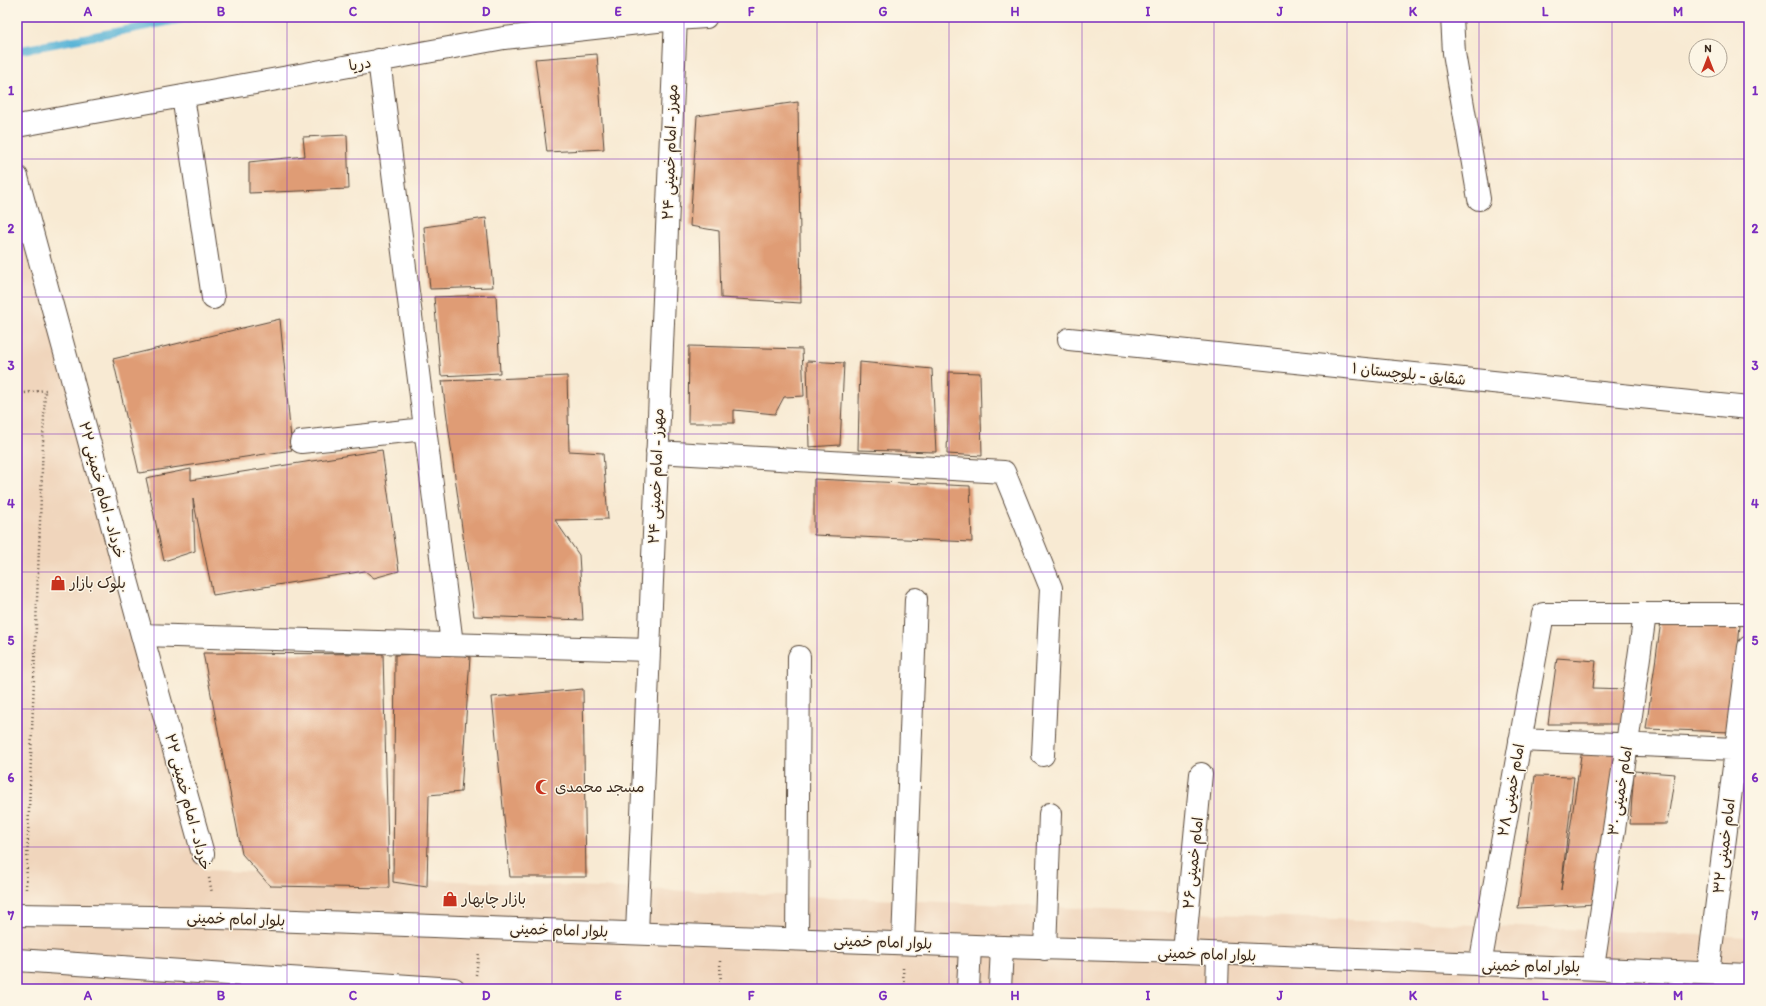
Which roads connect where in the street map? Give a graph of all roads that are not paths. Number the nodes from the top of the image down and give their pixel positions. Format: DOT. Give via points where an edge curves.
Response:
graph roads {
  1 [pos="706,17"];
  2 [pos="1452,17"];
  3 [pos="676,18"];
  4 [pos="379,60"];
  5 [pos="183,96"];
  6 [pos="17,126"];
  7 [pos="17,177"];
  8 [pos="1479,199"];
  9 [pos="213,298"];
  10 [pos="1069,339"];
  11 [pos="1749,408"];
  12 [pos="425,429"];
  13 [pos="301,442"];
  14 [pos="657,452"];
  15 [pos="916,599"];
  16 [pos="1644,614"];
  17 [pos="1749,614"];
  18 [pos="142,635"];
  19 [pos="452,644"];
  20 [pos="1749,647"];
  21 [pos="649,650"];
  22 [pos="799,657"];
  23 [pos="1520,740"];
  24 [pos="1627,744"];
  25 [pos="1736,749"];
  26 [pos="1043,755"];
  27 [pos="1201,774"];
  28 [pos="1050,814"];
  29 [pos="203,854"];
  30 [pos="21,916"];
  31 [pos="636,933"];
  32 [pos="796,939"];
  33 [pos="903,943"];
  34 [pos="970,946"];
  35 [pos="1002,947"];
  36 [pos="1046,949"];
  37 [pos="1184,952"];
  38 [pos="1218,954"];
  39 [pos="17,960"];
  40 [pos="1480,965"];
  41 [pos="1593,968"];
  42 [pos="1708,973"];
  43 [pos="1749,974"];
  44 [pos="324,984"];
  45 [pos="454,989"];
  46 [pos="968,989"];
  47 [pos="1000,989"];
  48 [pos="1217,989"];
  1 -- 3 [label="street, دریا"];
  2 -- 8 [label="street" via="1454,53"];
  3 -- 4 [label="street, دریا" via="504,38"];
  3 -- 14 [label="street, مهرز - امام خمینی ۲۴"];
  4 -- 5 [label="street, دریا"];
  4 -- 12 [label="street"];
  5 -- 6 [label="street, دریا"];
  5 -- 9 [label="street"];
  7 -- 18 [label="street, خرداد - امام خمینی ۲۲"];
  10 -- 11 [label="street, شقایق - بلوچستان ۱"];
  12 -- 13 [label="street"];
  12 -- 19 [label="street"];
  14 -- 21 [label="street, مهرز - امام خمینی ۲۴"];
  14 -- 26 [label="street" via="1004,472 1050,588"];
  15 -- 33 [label="street"];
  16 -- 17 [label="street"];
  16 -- 23 [label="street, امام خمینی ۲۸" via="1543,614"];
  16 -- 24 [label="street, امام خمینی ۳۰"];
  18 -- 19 [label="street"];
  18 -- 29 [label="street, خرداد - امام خمینی ۲۲"];
  19 -- 21 [label="street"];
  20 -- 25 [label="street, امام خمینی ۳۲"];
  21 -- 31 [label="street, مهرز - امام خمینی ۲۴"];
  22 -- 32 [label="street"];
  23 -- 24 [label="street"];
  23 -- 40 [label="street, امام خمینی ۲۸"];
  24 -- 25 [label="street"];
  24 -- 41 [label="street, امام خمینی ۳۰"];
  25 -- 42 [label="street, امام خمینی ۳۲"];
  27 -- 37 [label="street, امام خمینی ۲۶"];
  28 -- 36 [label="street"];
  30 -- 31 [label="street, بلوار امام خمینی" via="218,918"];
  31 -- 32 [label="street, بلوار امام خمینی"];
  32 -- 33 [label="street, بلوار امام خمینی"];
  33 -- 34 [label="street, بلوار امام خمینی"];
  34 -- 35 [label="street, بلوار امام خمینی"];
  34 -- 46 [label="street"];
  35 -- 36 [label="street, بلوار امام خمینی"];
  35 -- 47 [label="street"];
  36 -- 37 [label="street, بلوار امام خمینی"];
  37 -- 38 [label="street, بلوار امام خمینی"];
  38 -- 40 [label="street, بلوار امام خمینی"];
  38 -- 48 [label="street"];
  39 -- 44 [label="street"];
  40 -- 41 [label="street, بلوار امام خمینی"];
  41 -- 42 [label="street, بلوار امام خمینی"];
  42 -- 43 [label="street, بلوار امام خمینی"];
  44 -- 45 [label="street"];
}
